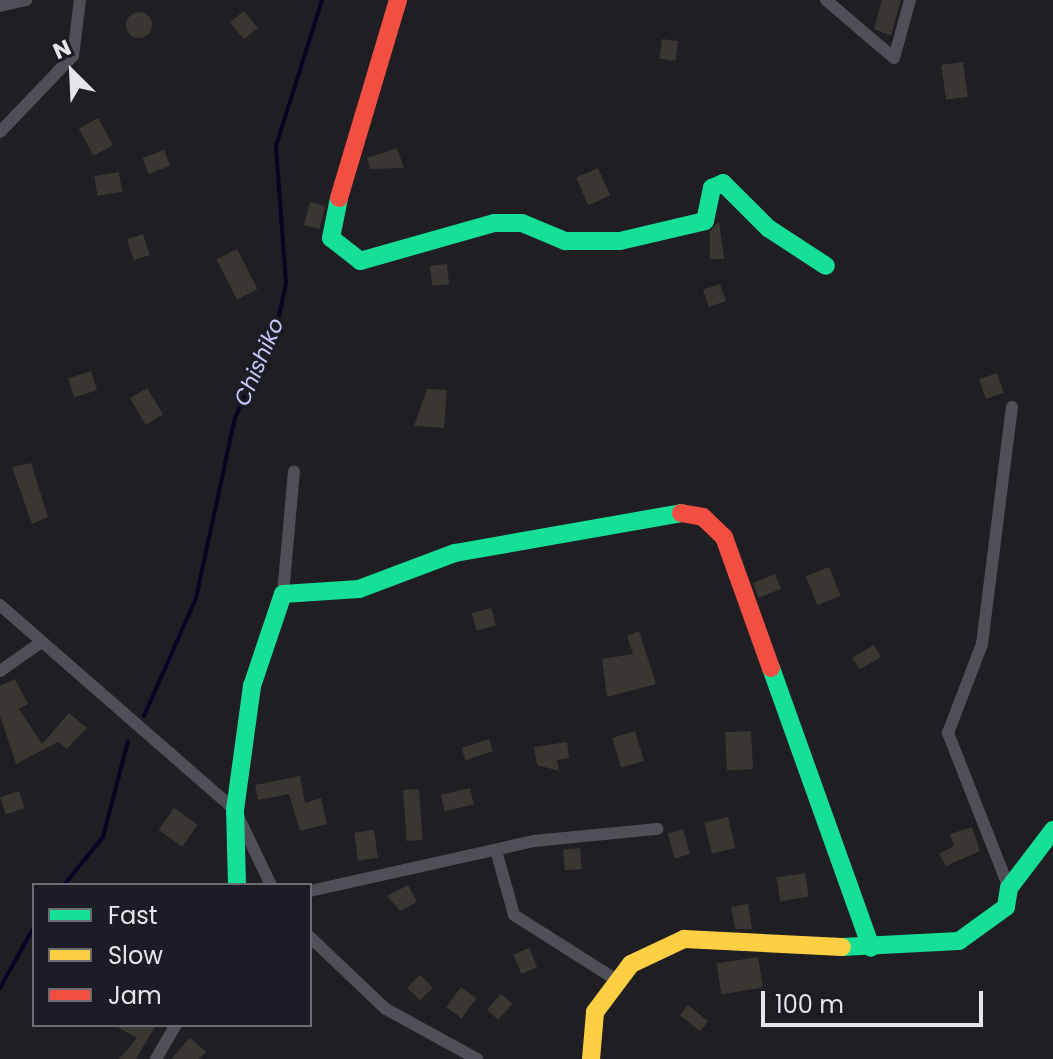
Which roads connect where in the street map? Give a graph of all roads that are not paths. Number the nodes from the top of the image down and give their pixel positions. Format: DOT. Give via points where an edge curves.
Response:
graph roads {
  1 [pos="26,0"];
  2 [pos="80,0"];
  3 [pos="398,0"];
  4 [pos="826,0"];
  5 [pos="910,0"];
  6 [pos="0,6"];
  7 [pos="0,132"];
  8 [pos="826,266"];
  9 [pos="1012,407"];
  10 [pos="294,471"];
  11 [pos="283,594"];
  12 [pos="0,605"];
  13 [pos="40,643"];
  14 [pos="0,671"];
  15 [pos="235,810"];
  16 [pos="657,829"];
  17 [pos="1053,830"];
  18 [pos="497,854"];
  19 [pos="237,883"];
  20 [pos="270,883"];
  21 [pos="1009,888"];
  22 [pos="312,891"];
  23 [pos="312,939"];
  24 [pos="871,948"];
  25 [pos="618,981"];
  26 [pos="175,1027"];
  27 [pos="156,1059"];
  28 [pos="477,1059"];
  29 [pos="591,1059"];
  1 -- 6 [label="street"];
  2 -- 7 [label="street" via="73,56"];
  3 -- 8 [label="street" via="351,143 331,238 340,252 360,261 494,223 522,223 565,241 620,241 705,221 712,188 723,183 768,228"];
  4 -- 5 [label="street" via="894,58"];
  9 -- 21 [label="street" via="982,644 948,733"];
  10 -- 11 [label="street"];
  11 -- 15 [label="street" via="252,686"];
  11 -- 24 [label="street" via="359,589 455,553 666,510 703,517 724,537 756,620 764,664 822,795"];
  12 -- 13 [label="street"];
  13 -- 14 [label="street"];
  13 -- 15 [label="street"];
  15 -- 19 [label="street"];
  15 -- 20 [label="street"];
  16 -- 18 [label="street" via="534,841"];
  17 -- 21 [label="street"];
  18 -- 22 [label="street"];
  18 -- 25 [label="street" via="514,915"];
  21 -- 24 [label="street" via="1006,907 959,941"];
  23 -- 28 [label="street" via="386,1009"];
  24 -- 25 [label="street" via="684,939 631,964"];
  25 -- 29 [label="street" via="595,1012"];
  26 -- 27 [label="street"];
}
